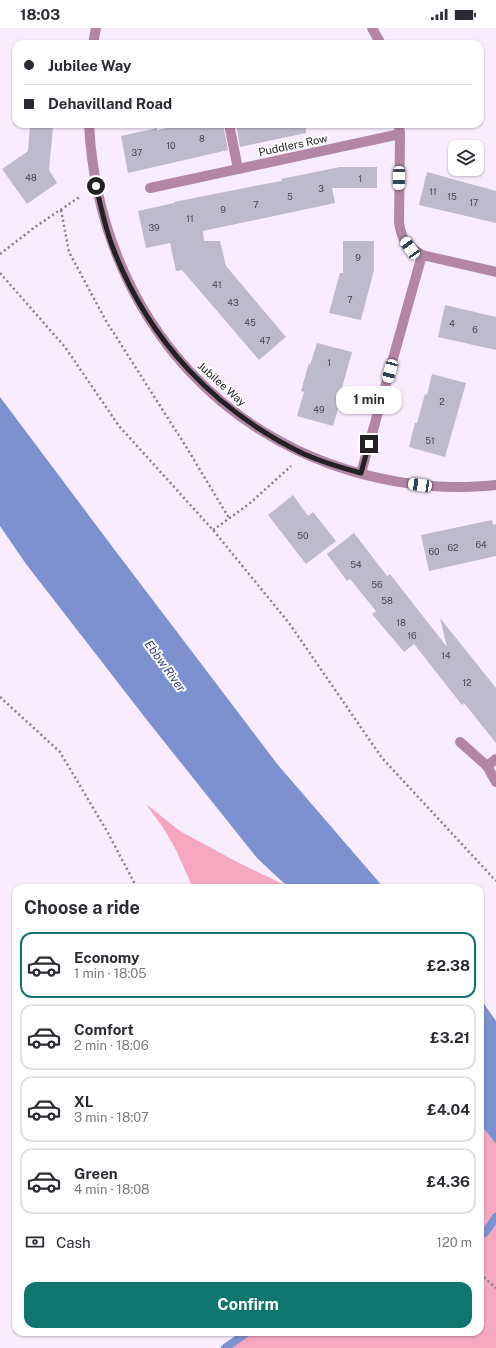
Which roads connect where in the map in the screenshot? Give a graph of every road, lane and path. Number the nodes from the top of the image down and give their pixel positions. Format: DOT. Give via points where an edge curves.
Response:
graph roads {
  1 [pos="96,28"];
  2 [pos="372,28"];
  3 [pos="94,40"];
  4 [pos="379,40"];
  5 [pos="89,128"];
  6 [pos="229,128"];
  7 [pos="400,129"];
  8 [pos="238,169"];
  9 [pos="96,186"];
  10 [pos="150,188"];
  11 [pos="61,210"];
  12 [pos="0,254"];
  13 [pos="422,255"];
  14 [pos="496,272"];
  15 [pos="0,273"];
  16 [pos="305,454"];
  17 [pos="361,473"];
  18 [pos="496,485"];
  19 [pos="229,518"];
  20 [pos="213,530"];
  21 [pos="0,697"];
  22 [pos="460,742"];
  23 [pos="496,759"];
  24 [pos="487,766"];
  25 [pos="496,782"];
  26 [pos="496,881"];
  27 [pos="136,884"];
  28 [pos="484,1278"];
  29 [pos="496,1288"];
  1 -- 3 [label="street"];
  2 -- 4 [label="street"];
  5 -- 9 [label="street, Jubilee Way"];
  6 -- 8 [label="street"];
  7 -- 8 [label="street, Puddlers Row"];
  7 -- 13 [label="street" via="401,236 410,248"];
  8 -- 10 [label="street, Puddlers Row"];
  9 -- 11 [label="path"];
  9 -- 16 [label="street, Jubilee Way" via="103,217 124,275 138,302 178,359 223,404 276,439"];
  11 -- 12 [label="path"];
  11 -- 19 [label="path" via="69,252 106,321"];
  13 -- 14 [label="street"];
  13 -- 17 [label="street"];
  15 -- 20 [label="path" via="65,347 119,426"];
  16 -- 17 [label="street, Jubilee Way"];
  16 -- 19 [label="path" via="249,504"];
  17 -- 18 [label="street, Jubilee Way" via="397,482 432,486"];
  19 -- 20 [label="path"];
  20 -- 26 [label="path" via="289,623 382,758"];
  21 -- 27 [label="path" via="60,752"];
  22 -- 24 [label="street"];
  23 -- 24 [label="street"];
  24 -- 25 [label="street"];
  28 -- 29 [label="path"];
}
